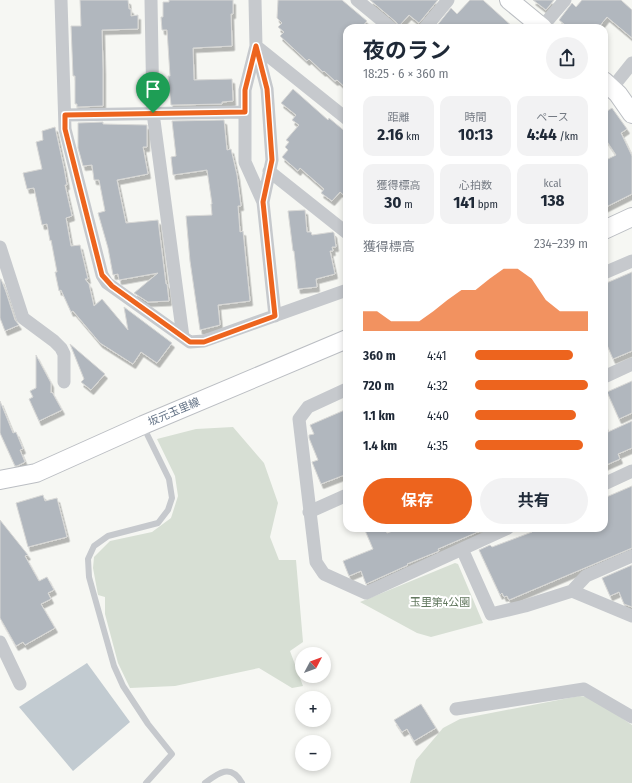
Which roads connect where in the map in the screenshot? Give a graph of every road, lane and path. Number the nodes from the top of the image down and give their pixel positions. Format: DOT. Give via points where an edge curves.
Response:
graph roads {
  1 [pos="61,0"];
  2 [pos="151,0"];
  3 [pos="254,0"];
  4 [pos="357,0"];
  5 [pos="448,0"];
  6 [pos="509,0"];
  7 [pos="565,0"];
  8 [pos="387,24"];
  9 [pos="428,24"];
  10 [pos="538,24"];
  11 [pos="546,24"];
  12 [pos="256,46"];
  13 [pos="632,63"];
  14 [pos="608,84"];
  15 [pos="245,112"];
  16 [pos="153,113"];
  17 [pos="632,114"];
  18 [pos="65,115"];
  19 [pos="343,116"];
  20 [pos="270,171"];
  21 [pos="263,202"];
  22 [pos="632,217"];
  23 [pos="608,228"];
  24 [pos="343,230"];
  25 [pos="0,247"];
  26 [pos="632,261"];
  27 [pos="608,271"];
  28 [pos="343,291"];
  29 [pos="275,316"];
  30 [pos="183,337"];
  31 [pos="343,341"];
  32 [pos="632,364"];
  33 [pos="608,375"];
  34 [pos="64,382"];
  35 [pos="343,392"];
  36 [pos="143,425"];
  37 [pos="632,471"];
  38 [pos="0,480"];
  39 [pos="608,482"];
  40 [pos="343,497"];
  41 [pos="310,512"];
  42 [pos="499,532"];
  43 [pos="462,549"];
  44 [pos="632,556"];
  45 [pos="572,591"];
  46 [pos="632,616"];
  47 [pos="0,642"];
  48 [pos="20,684"];
  49 [pos="456,709"];
  50 [pos="632,717"];
  51 [pos="146,783"];
  52 [pos="205,783"];
  53 [pos="242,783"];
  1 -- 18 [label="street"];
  2 -- 16 [label="street"];
  3 -- 12 [label="street"];
  4 -- 8 [label="street"];
  5 -- 9 [label="street"];
  6 -- 10 [label="street"];
  7 -- 11 [label="street"];
  12 -- 15 [label="street" via="245,90"];
  12 -- 19 [label="street"];
  12 -- 20 [label="street" via="267,89 272,160"];
  13 -- 14 [label="street"];
  14 -- 17 [label="street"];
  15 -- 16 [label="street"];
  15 -- 21 [label="street" via="245,162"];
  16 -- 18 [label="street"];
  16 -- 30 [label="street"];
  18 -- 30 [label="street" via="65,129 102,275 112,286"];
  20 -- 21 [label="street"];
  20 -- 24 [label="street"];
  21 -- 29 [label="street"];
  22 -- 23 [label="street"];
  25 -- 34 [label="street" via="23,318 54,341 64,354"];
  26 -- 27 [label="street"];
  28 -- 29 [label="street"];
  29 -- 30 [label="street" via="204,342 190,342"];
  31 -- 36 [label="street, 坂元玉里線"];
  32 -- 33 [label="street"];
  35 -- 41 [label="street" via="308,407 299,419"];
  36 -- 38 [label="street, 坂元玉里線" via="36,473"];
  36 -- 51 [label="lane" via="169,479 172,498 168,510 158,523 108,536 94,546 88,559 89,578 114,666 123,686 148,724 172,754"];
  37 -- 39 [label="street"];
  40 -- 41 [label="street"];
  41 -- 43 [label="street" via="316,562 324,574 366,593"];
  42 -- 43 [label="street"];
  43 -- 45 [label="street" via="491,614"];
  44 -- 45 [label="street" via="586,576"];
  45 -- 46 [label="street"];
  47 -- 48 [label="street"];
  49 -- 50 [label="street" via="584,689"];
  52 -- 53 [label="lane" via="219,772 228,771 238,776"];
}
